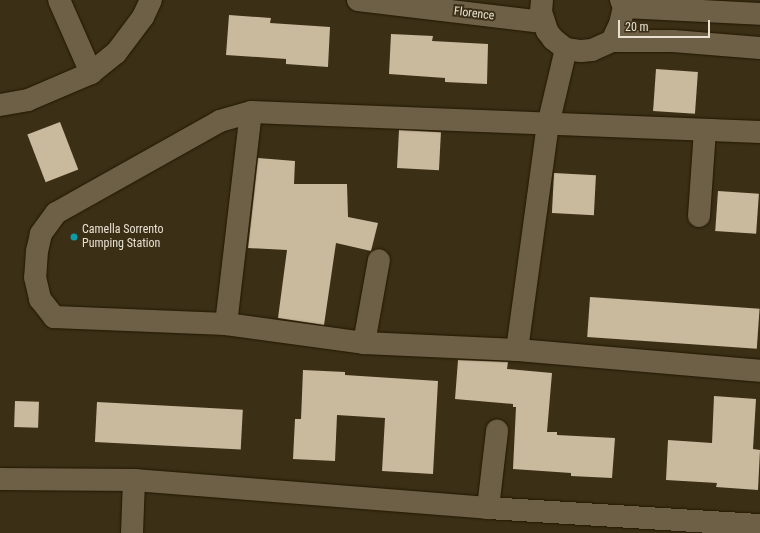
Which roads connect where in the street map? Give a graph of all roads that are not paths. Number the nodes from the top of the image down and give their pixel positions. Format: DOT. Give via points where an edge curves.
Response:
graph roads {
  1 [pos="59,0"];
  2 [pos="151,0"];
  3 [pos="358,0"];
  4 [pos="542,0"];
  5 [pos="622,4"];
  6 [pos="760,14"];
  7 [pos="543,22"];
  8 [pos="612,41"];
  9 [pos="760,48"];
  10 [pos="566,49"];
  11 [pos="92,73"];
  12 [pos="0,105"];
  13 [pos="251,112"];
  14 [pos="548,125"];
  15 [pos="705,131"];
  16 [pos="760,132"];
  17 [pos="699,216"];
  18 [pos="379,260"];
  19 [pos="226,324"];
  20 [pos="364,343"];
  21 [pos="517,350"];
  22 [pos="760,371"];
  23 [pos="497,431"];
  24 [pos="0,479"];
  25 [pos="134,480"];
  26 [pos="488,508"];
  27 [pos="649,525"];
  28 [pos="760,525"];
  29 [pos="132,533"];
  1 -- 11 [label="street"];
  2 -- 11 [label="street" via="143,17 116,53"];
  3 -- 7 [label="street, Florence"];
  4 -- 7 [label="street"];
  5 -- 6 [label="street"];
  5 -- 8 [label="street" via="620,24"];
  7 -- 10 [label="street" via="553,39"];
  8 -- 9 [label="street" via="673,41"];
  8 -- 10 [label="street" via="592,50"];
  10 -- 14 [label="street"];
  11 -- 12 [label="street" via="28,100"];
  13 -- 14 [label="street"];
  13 -- 19 [label="street"];
  13 -- 19 [label="street" via="220,122 56,213 41,234 37,251 36,277 40,299 54,317"];
  14 -- 15 [label="street"];
  14 -- 21 [label="street"];
  15 -- 16 [label="street"];
  15 -- 17 [label="street"];
  18 -- 20 [label="street"];
  19 -- 20 [label="street"];
  20 -- 21 [label="street"];
  21 -- 22 [label="street"];
  23 -- 26 [label="street"];
  24 -- 25 [label="street"];
  25 -- 26 [label="street"];
  25 -- 29 [label="street"];
  26 -- 27 [label="street"];
  27 -- 28 [label="street"];
}
